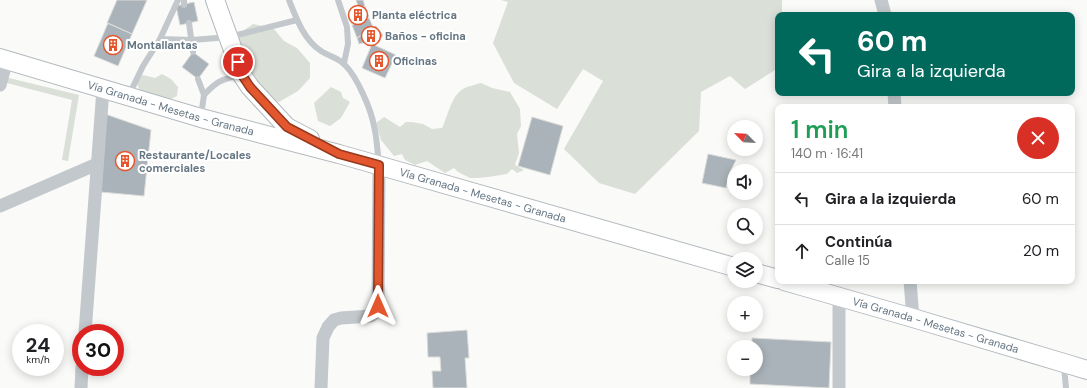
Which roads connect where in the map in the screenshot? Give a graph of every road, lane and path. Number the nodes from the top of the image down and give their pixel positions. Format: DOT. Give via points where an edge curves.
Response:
graph roads {
  1 [pos="178,0"];
  2 [pos="215,0"];
  3 [pos="289,0"];
  4 [pos="338,0"];
  5 [pos="881,0"];
  6 [pos="884,12"];
  7 [pos="296,20"];
  8 [pos="189,23"];
  9 [pos="229,37"];
  10 [pos="160,39"];
  11 [pos="192,40"];
  12 [pos="193,52"];
  13 [pos="4,59"];
  14 [pos="344,63"];
  15 [pos="242,75"];
  16 [pos="198,79"];
  17 [pos="0,85"];
  18 [pos="103,89"];
  19 [pos="204,95"];
  20 [pos="128,96"];
  21 [pos="201,118"];
  22 [pos="339,154"];
  23 [pos="98,164"];
  24 [pos="379,165"];
  25 [pos="0,206"];
  26 [pos="727,265"];
  27 [pos="763,275"];
  28 [pos="775,278"];
  29 [pos="794,284"];
  30 [pos="910,284"];
  31 [pos="839,297"];
  32 [pos="913,318"];
  33 [pos="86,324"];
  34 [pos="1064,363"];
  35 [pos="1087,370"];
  36 [pos="82,376"];
  37 [pos="81,388"];
  38 [pos="321,388"];
  39 [pos="839,388"];
  40 [pos="1066,388"];
  1 -- 10 [label="lane"];
  2 -- 9 [label="main road"];
  3 -- 7 [label="lane"];
  4 -- 14 [label="lane" via="347,28 348,44"];
  5 -- 6 [label="street"];
  7 -- 9 [label="lane"];
  7 -- 14 [label="lane" via="307,38 320,51"];
  8 -- 11 [label="lane"];
  9 -- 11 [label="lane"];
  9 -- 15 [label="main road"];
  10 -- 11 [label="lane"];
  10 -- 20 [label="lane"];
  11 -- 12 [label="lane"];
  13 -- 17 [label="street"];
  13 -- 18 [label="main road, Vía Granada - Mesetas - Granada"];
  14 -- 24 [label="lane" via="365,98 374,124"];
  15 -- 19 [label="lane" via="223,79"];
  15 -- 22 [label="main road" via="287,127"];
  16 -- 19 [label="lane"];
  18 -- 20 [label="main road, Vía Granada - Mesetas - Granada"];
  18 -- 23 [label="street"];
  19 -- 21 [label="lane"];
  20 -- 21 [label="main road, Vía Granada - Mesetas - Granada"];
  21 -- 22 [label="main road, Vía Granada - Mesetas - Granada"];
  22 -- 24 [label="main road, Vía Granada - Mesetas - Granada"];
  23 -- 25 [label="street"];
  23 -- 33 [label="street"];
  24 -- 26 [label="main road, Vía Granada - Mesetas - Granada"];
  24 -- 38 [label="street" via="378,306 371,316 341,318 334,320 328,327 323,338"];
  27 -- 28 [label="main road"];
  29 -- 31 [label="main road, Vía Granada - Mesetas - Granada"];
  30 -- 32 [label="street"];
  31 -- 32 [label="main road, Vía Granada - Mesetas - Granada"];
  31 -- 39 [label="street"];
  32 -- 34 [label="main road, Vía Granada - Mesetas - Granada"];
  34 -- 35 [label="main road, Vía Granada - Mesetas - Granada"];
  34 -- 40 [label="lane"];
  36 -- 37 [label="street"];
}
